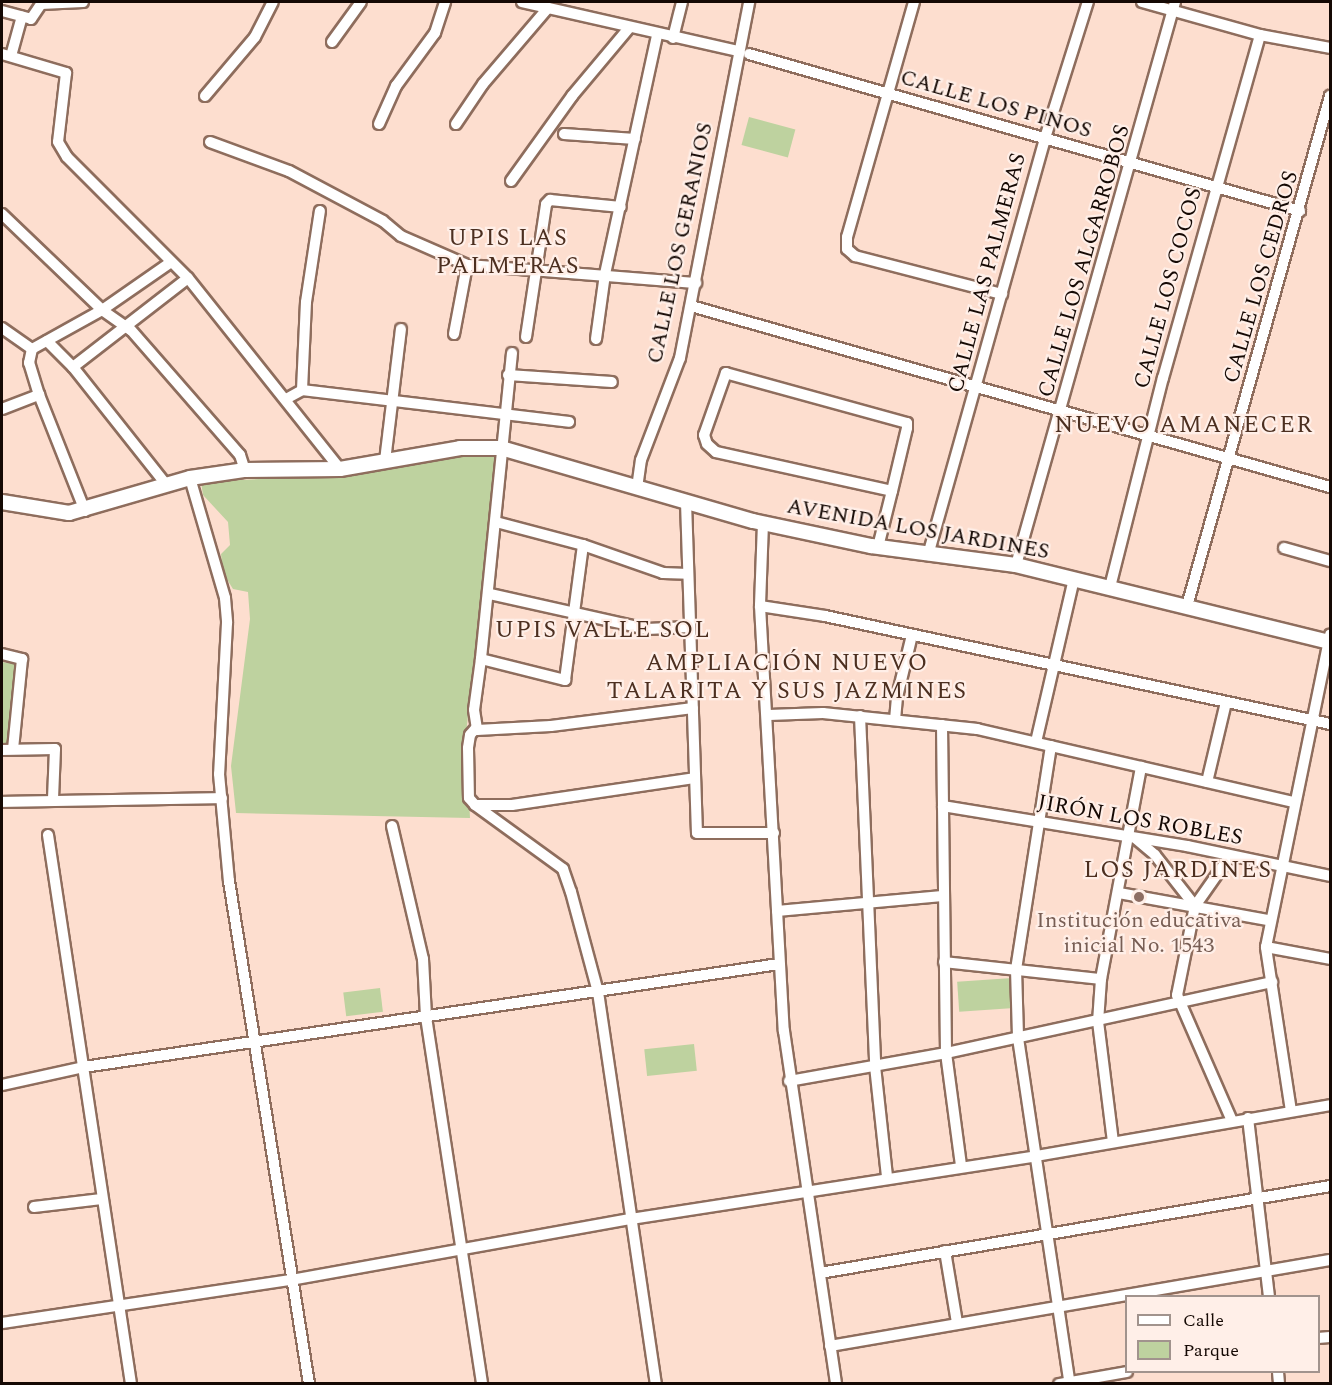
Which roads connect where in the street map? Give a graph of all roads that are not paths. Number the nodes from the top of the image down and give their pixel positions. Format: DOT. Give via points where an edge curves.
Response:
graph roads {
  1 [pos="83,2"];
  2 [pos="273,2"];
  3 [pos="361,2"];
  4 [pos="445,2"];
  5 [pos="522,2"];
  6 [pos="682,2"];
  7 [pos="749,2"];
  8 [pos="914,2"];
  9 [pos="1088,2"];
  10 [pos="1143,2"];
  11 [pos="1174,6"];
  12 [pos="568,7"];
  13 [pos="548,8"];
  14 [pos="2,11"];
  15 [pos="22,16"];
  16 [pos="629,28"];
  17 [pos="657,35"];
  18 [pos="1260,35"];
  19 [pos="673,38"];
  20 [pos="332,42"];
  21 [pos="1330,48"];
  22 [pos="737,51"];
  23 [pos="749,54"];
  24 [pos="6,55"];
  25 [pos="889,93"];
  26 [pos="206,96"];
  27 [pos="1330,96"];
  28 [pos="379,124"];
  29 [pos="456,124"];
  30 [pos="564,134"];
  31 [pos="1045,138"];
  32 [pos="635,139"];
  33 [pos="210,142"];
  34 [pos="1132,163"];
  35 [pos="511,182"];
  36 [pos="1216,187"];
  37 [pos="621,207"];
  38 [pos="320,211"];
  39 [pos="1300,211"];
  40 [pos="2,214"];
  41 [pos="171,262"];
  42 [pos="467,265"];
  43 [pos="534,270"];
  44 [pos="605,274"];
  45 [pos="188,278"];
  46 [pos="696,284"];
  47 [pos="1002,294"];
  48 [pos="691,306"];
  49 [pos="102,310"];
  50 [pos="124,325"];
  51 [pos="2,328"];
  52 [pos="401,329"];
  53 [pos="454,334"];
  54 [pos="526,337"];
  55 [pos="596,339"];
  56 [pos="47,341"];
  57 [pos="32,350"];
  58 [pos="512,353"];
  59 [pos="73,367"];
  60 [pos="508,375"];
  61 [pos="612,382"];
  62 [pos="977,384"];
  63 [pos="302,390"];
  64 [pos="39,395"];
  65 [pos="286,399"];
  66 [pos="391,403"];
  67 [pos="2,409"];
  68 [pos="1063,409"];
  69 [pos="504,413"];
  70 [pos="570,422"];
  71 [pos="1149,433"];
  72 [pos="501,448"];
  73 [pos="1230,456"];
  74 [pos="385,461"];
  75 [pos="340,469"];
  76 [pos="245,470"];
  77 [pos="190,478"];
  78 [pos="165,483"];
  79 [pos="1330,487"];
  80 [pos="637,488"];
  81 [pos="892,491"];
  82 [pos="2,502"];
  83 [pos="686,502"];
  84 [pos="85,511"];
  85 [pos="496,522"];
  86 [pos="763,523"];
  87 [pos="583,545"];
  88 [pos="878,547"];
  89 [pos="1284,548"];
  90 [pos="928,555"];
  91 [pos="1330,561"];
  92 [pos="1016,565"];
  93 [pos="688,574"];
  94 [pos="1074,579"];
  95 [pos="1110,587"];
  96 [pos="490,594"];
  97 [pos="760,606"];
  98 [pos="1187,606"];
  99 [pos="575,612"];
  100 [pos="690,627"];
  101 [pos="912,635"];
  102 [pos="1330,639"];
  103 [pos="2,654"];
  104 [pos="481,659"];
  105 [pos="1051,665"];
  106 [pos="1226,702"];
  107 [pos="693,708"];
  108 [pos="769,715"];
  109 [pos="860,716"];
  110 [pos="895,720"];
  111 [pos="1311,720"];
  112 [pos="1330,724"];
  113 [pos="942,725"];
  114 [pos="476,728"];
  115 [pos="1036,742"];
  116 [pos="1050,746"];
  117 [pos="7,750"];
  118 [pos="1141,767"];
  119 [pos="694,777"];
  120 [pos="1207,782"];
  121 [pos="222,798"];
  122 [pos="53,799"];
  123 [pos="2,802"];
  124 [pos="1293,802"];
  125 [pos="475,805"];
  126 [pos="943,806"];
  127 [pos="1040,822"];
  128 [pos="392,826"];
  129 [pos="774,834"];
  130 [pos="48,835"];
  131 [pos="1133,837"];
  132 [pos="1230,856"];
  133 [pos="1280,864"];
  134 [pos="1330,876"];
  135 [pos="1119,892"];
  136 [pos="942,897"];
  137 [pos="868,904"];
  138 [pos="1195,906"];
  139 [pos="777,911"];
  140 [pos="1268,921"];
  141 [pos="1266,946"];
  142 [pos="1330,959"];
  143 [pos="944,962"];
  144 [pos="779,964"];
  145 [pos="1016,969"];
  146 [pos="1101,979"];
  147 [pos="1272,982"];
  148 [pos="598,992"];
  149 [pos="1177,1002"];
  150 [pos="426,1017"];
  151 [pos="1098,1022"];
  152 [pos="1018,1038"];
  153 [pos="252,1042"];
  154 [pos="946,1053"];
  155 [pos="875,1066"];
  156 [pos="84,1067"];
  157 [pos="789,1081"];
  158 [pos="2,1085"];
  159 [pos="1330,1105"];
  160 [pos="1291,1112"];
  161 [pos="1248,1118"];
  162 [pos="1232,1121"];
  163 [pos="1113,1142"];
  164 [pos="1036,1156"];
  165 [pos="961,1166"];
  166 [pos="887,1177"];
  167 [pos="1330,1186"];
  168 [pos="806,1192"];
  169 [pos="1257,1197"];
  170 [pos="102,1199"];
  171 [pos="34,1207"];
  172 [pos="631,1219"];
  173 [pos="1047,1235"];
  174 [pos="462,1248"];
  175 [pos="945,1251"];
  176 [pos="1330,1260"];
  177 [pos="1266,1268"];
  178 [pos="820,1273"];
  179 [pos="291,1280"];
  180 [pos="1269,1295"];
  181 [pos="117,1305"];
  182 [pos="1058,1305"];
  183 [pos="2,1323"];
  184 [pos="957,1323"];
  185 [pos="831,1346"];
  186 [pos="1125,1371"];
  187 [pos="131,1383"];
  188 [pos="309,1383"];
  189 [pos="482,1383"];
  190 [pos="656,1383"];
  191 [pos="836,1383"];
  192 [pos="1066,1383"];
  1 -- 15 [label="street" via="45,3 35,18"];
  2 -- 26 [label="street" via="255,37"];
  3 -- 20 [label="street"];
  4 -- 28 [label="street" via="435,33 396,86"];
  5 -- 13 [label="street"];
  6 -- 19 [label="street"];
  7 -- 22 [label="street, CALLE LOS GERANIOS"];
  8 -- 25 [label="street"];
  9 -- 31 [label="street, CALLE LAS PALMERAS"];
  10 -- 11 [label="street"];
  11 -- 18 [label="street"];
  11 -- 34 [label="street, CALLE LOS ALGARROBOS"];
  12 -- 13 [label="street"];
  12 -- 16 [label="street"];
  13 -- 29 [label="street" via="483,84"];
  14 -- 15 [label="street"];
  15 -- 24 [label="street"];
  16 -- 17 [label="street"];
  16 -- 35 [label="street" via="572,96"];
  17 -- 19 [label="street"];
  17 -- 32 [label="street"];
  18 -- 21 [label="street"];
  18 -- 36 [label="street, CALLE LOS COCOS"];
  19 -- 22 [label="street"];
  22 -- 46 [label="street, CALLE LOS GERANIOS"];
  23 -- 25 [label="street, CALLE LOS PINOS"];
  24 -- 41 [label="street" via="66,73 58,142 83,176"];
  25 -- 31 [label="street, CALLE LOS PINOS"];
  25 -- 47 [label="street" via="847,237 851,253"];
  27 -- 39 [label="street, CALLE LOS CEDROS"];
  30 -- 32 [label="street"];
  31 -- 34 [label="street, CALLE LOS PINOS"];
  31 -- 47 [label="street, CALLE LAS PALMERAS"];
  32 -- 37 [label="street"];
  33 -- 42 [label="street" via="289,171 383,221 401,236"];
  34 -- 36 [label="street, CALLE LOS PINOS"];
  34 -- 68 [label="street, CALLE LOS ALGARROBOS"];
  36 -- 39 [label="street, CALLE LOS PINOS"];
  36 -- 71 [label="street, CALLE LOS COCOS"];
  37 -- 43 [label="street" via="550,200 546,204"];
  37 -- 44 [label="street"];
  38 -- 63 [label="street" via="305,320"];
  39 -- 73 [label="street, CALLE LOS CEDROS"];
  40 -- 49 [label="street"];
  41 -- 45 [label="street"];
  41 -- 49 [label="street"];
  42 -- 43 [label="street"];
  42 -- 53 [label="street"];
  43 -- 44 [label="street"];
  43 -- 54 [label="street"];
  44 -- 46 [label="street"];
  44 -- 55 [label="street"];
  45 -- 50 [label="street"];
  45 -- 65 [label="street"];
  46 -- 48 [label="street, CALLE LOS GERANIOS"];
  47 -- 62 [label="street, CALLE LAS PALMERAS"];
  48 -- 62 [label="street"];
  48 -- 80 [label="street, CALLE LOS GERANIOS" via="680,358 640,460"];
  49 -- 50 [label="street"];
  49 -- 56 [label="street"];
  50 -- 59 [label="street"];
  50 -- 76 [label="street" via="240,455"];
  51 -- 57 [label="street"];
  52 -- 66 [label="street"];
  56 -- 57 [label="street"];
  56 -- 59 [label="street"];
  57 -- 64 [label="street" via="29,363"];
  58 -- 60 [label="street"];
  59 -- 78 [label="street"];
  60 -- 61 [label="street"];
  60 -- 69 [label="street"];
  62 -- 68 [label="street"];
  62 -- 90 [label="street, CALLE LAS PALMERAS"];
  63 -- 65 [label="street"];
  63 -- 66 [label="street"];
  64 -- 67 [label="street"];
  64 -- 84 [label="street"];
  65 -- 75 [label="street"];
  66 -- 69 [label="street"];
  66 -- 74 [label="street"];
  68 -- 71 [label="street"];
  68 -- 92 [label="street, CALLE LOS ALGARROBOS"];
  69 -- 70 [label="street"];
  69 -- 72 [label="street"];
  71 -- 73 [label="street"];
  71 -- 95 [label="street, CALLE LOS COCOS"];
  72 -- 74 [label="street, AVENIDA LOS JARDINES" via="460,448"];
  72 -- 80 [label="street, AVENIDA LOS JARDINES"];
  72 -- 85 [label="street"];
  73 -- 79 [label="street"];
  73 -- 98 [label="street, CALLE LOS CEDROS"];
  74 -- 75 [label="street, AVENIDA LOS JARDINES"];
  75 -- 76 [label="street, AVENIDA LOS JARDINES"];
  76 -- 77 [label="street, AVENIDA LOS JARDINES"];
  77 -- 78 [label="street, AVENIDA LOS JARDINES"];
  77 -- 121 [label="street" via="225,598 219,774"];
  78 -- 84 [label="street, AVENIDA LOS JARDINES"];
  80 -- 83 [label="street, AVENIDA LOS JARDINES"];
  81 -- 81 [label="street" via="907,423 726,373 704,435 716,452"];
  81 -- 88 [label="street"];
  82 -- 84 [label="street, AVENIDA LOS JARDINES" via="61,513"];
  83 -- 86 [label="street, AVENIDA LOS JARDINES"];
  83 -- 93 [label="street"];
  85 -- 87 [label="street"];
  85 -- 96 [label="street"];
  86 -- 88 [label="street, AVENIDA LOS JARDINES"];
  86 -- 97 [label="street"];
  87 -- 93 [label="street" via="663,573"];
  87 -- 99 [label="street"];
  88 -- 90 [label="street, AVENIDA LOS JARDINES"];
  89 -- 91 [label="street"];
  90 -- 92 [label="street, AVENIDA LOS JARDINES"];
  92 -- 94 [label="street, AVENIDA LOS JARDINES"];
  93 -- 100 [label="street"];
  94 -- 95 [label="street, AVENIDA LOS JARDINES"];
  94 -- 105 [label="street"];
  95 -- 98 [label="street, AVENIDA LOS JARDINES"];
  96 -- 99 [label="street"];
  96 -- 104 [label="street"];
  97 -- 101 [label="street"];
  97 -- 108 [label="street"];
  98 -- 102 [label="street, AVENIDA LOS JARDINES"];
  99 -- 100 [label="street" via="647,629"];
  99 -- 104 [label="street" via="565,680"];
  100 -- 107 [label="street"];
  101 -- 105 [label="street"];
  101 -- 110 [label="street"];
  102 -- 111 [label="street"];
  103 -- 117 [label="street" via="22,659"];
  104 -- 114 [label="street" via="474,710"];
  105 -- 106 [label="street"];
  105 -- 115 [label="street"];
  106 -- 111 [label="street"];
  106 -- 120 [label="street"];
  107 -- 114 [label="street" via="551,726"];
  107 -- 119 [label="street"];
  108 -- 109 [label="street"];
  108 -- 129 [label="street"];
  109 -- 110 [label="street"];
  109 -- 137 [label="street"];
  110 -- 113 [label="street"];
  111 -- 112 [label="street"];
  111 -- 124 [label="street"];
  113 -- 115 [label="street"];
  113 -- 126 [label="street"];
  114 -- 125 [label="street" via="468,748 469,798"];
  115 -- 116 [label="street"];
  116 -- 118 [label="street"];
  116 -- 127 [label="street"];
  117 -- 122 [label="street" via="55,749"];
  118 -- 120 [label="street"];
  118 -- 131 [label="street"];
  119 -- 125 [label="street" via="512,805"];
  119 -- 129 [label="street" via="697,833"];
  120 -- 124 [label="street"];
  121 -- 122 [label="street"];
  121 -- 153 [label="street" via="229,881"];
  122 -- 123 [label="street"];
  124 -- 133 [label="street"];
  125 -- 148 [label="street" via="562,869"];
  126 -- 127 [label="street, JIRÓN LOS ROBLES"];
  126 -- 136 [label="street"];
  127 -- 131 [label="street, JIRÓN LOS ROBLES"];
  127 -- 145 [label="street"];
  128 -- 150 [label="street" via="423,959"];
  129 -- 139 [label="street"];
  130 -- 156 [label="street"];
  131 -- 132 [label="street, JIRÓN LOS ROBLES"];
  131 -- 135 [label="street"];
  131 -- 138 [label="street" via="1155,855"];
  132 -- 133 [label="street, JIRÓN LOS ROBLES"];
  132 -- 138 [label="street"];
  133 -- 134 [label="street, JIRÓN LOS ROBLES"];
  133 -- 140 [label="street"];
  135 -- 138 [label="street"];
  135 -- 146 [label="street"];
  136 -- 137 [label="street"];
  136 -- 143 [label="street"];
  137 -- 139 [label="street"];
  137 -- 155 [label="street"];
  138 -- 140 [label="street"];
  138 -- 149 [label="street"];
  139 -- 144 [label="street"];
  140 -- 141 [label="street"];
  141 -- 142 [label="street"];
  141 -- 147 [label="street"];
  143 -- 145 [label="street"];
  143 -- 154 [label="street"];
  144 -- 148 [label="street"];
  144 -- 157 [label="street"];
  145 -- 146 [label="street"];
  145 -- 152 [label="street"];
  146 -- 151 [label="street"];
  147 -- 149 [label="street"];
  147 -- 160 [label="street"];
  148 -- 150 [label="street"];
  148 -- 172 [label="street"];
  149 -- 151 [label="street"];
  149 -- 162 [label="street"];
  150 -- 153 [label="street"];
  150 -- 174 [label="street"];
  151 -- 152 [label="street"];
  151 -- 163 [label="street"];
  152 -- 154 [label="street"];
  152 -- 164 [label="street"];
  153 -- 156 [label="street"];
  153 -- 179 [label="street"];
  154 -- 155 [label="street"];
  154 -- 165 [label="street"];
  155 -- 157 [label="street"];
  155 -- 166 [label="street"];
  156 -- 158 [label="street"];
  156 -- 170 [label="street"];
  157 -- 168 [label="street"];
  159 -- 160 [label="street"];
  160 -- 161 [label="street"];
  161 -- 162 [label="street"];
  161 -- 169 [label="street"];
  162 -- 163 [label="street"];
  163 -- 164 [label="street"];
  164 -- 165 [label="street"];
  164 -- 173 [label="street"];
  165 -- 166 [label="street"];
  166 -- 168 [label="street"];
  167 -- 169 [label="street"];
  168 -- 172 [label="street"];
  168 -- 178 [label="street"];
  169 -- 173 [label="street"];
  169 -- 177 [label="street"];
  170 -- 171 [label="street"];
  170 -- 181 [label="street"];
  172 -- 174 [label="street"];
  172 -- 190 [label="street"];
  173 -- 175 [label="street"];
  173 -- 182 [label="street"];
  174 -- 179 [label="street"];
  174 -- 189 [label="street"];
  175 -- 178 [label="street"];
  175 -- 184 [label="street"];
  176 -- 177 [label="street"];
  177 -- 180 [label="street"];
  177 -- 182 [label="street"];
  178 -- 185 [label="street"];
  179 -- 181 [label="street"];
  179 -- 188 [label="street"];
  181 -- 183 [label="street"];
  181 -- 187 [label="street"];
  182 -- 184 [label="street"];
  182 -- 192 [label="street"];
  184 -- 185 [label="street"];
  185 -- 191 [label="street"];
  186 -- 192 [label="street"];
}
